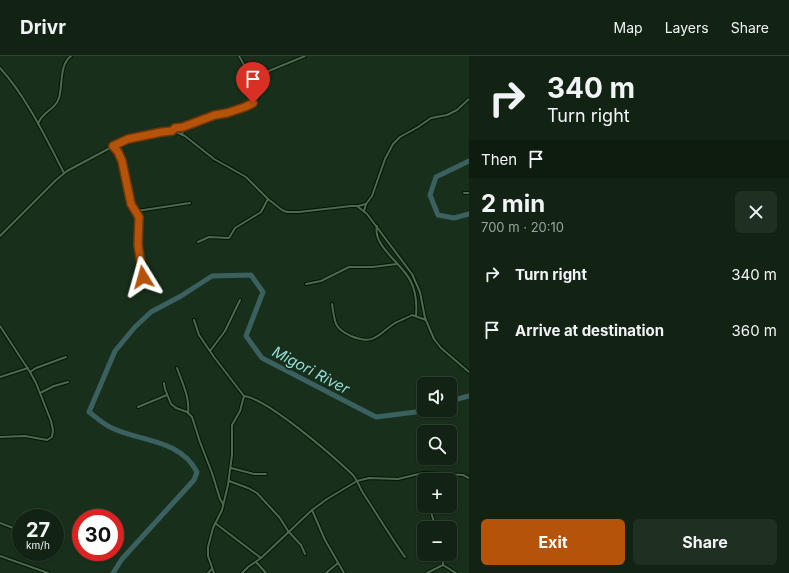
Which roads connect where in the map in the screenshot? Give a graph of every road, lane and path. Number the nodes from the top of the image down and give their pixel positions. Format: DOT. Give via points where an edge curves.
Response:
graph roads {
  1 [pos="71,56"];
  2 [pos="240,56"];
  3 [pos="305,56"];
  4 [pos="0,68"];
  5 [pos="254,80"];
  6 [pos="469,99"];
  7 [pos="38,124"];
  8 [pos="183,127"];
  9 [pos="172,131"];
  10 [pos="182,134"];
  11 [pos="113,146"];
  12 [pos="64,173"];
  13 [pos="469,192"];
  14 [pos="464,193"];
  15 [pos="268,199"];
  16 [pos="190,203"];
  17 [pos="366,204"];
  18 [pos="357,206"];
  19 [pos="136,211"];
  20 [pos="364,211"];
  21 [pos="377,226"];
  22 [pos="0,236"];
  23 [pos="198,242"];
  24 [pos="397,264"];
  25 [pos="145,284"];
  26 [pos="306,284"];
  27 [pos="240,300"];
  28 [pos="332,304"];
  29 [pos="416,316"];
  30 [pos="194,320"];
  31 [pos="426,320"];
  32 [pos="0,326"];
  33 [pos="210,351"];
  34 [pos="66,357"];
  35 [pos="28,368"];
  36 [pos="177,368"];
  37 [pos="30,372"];
  38 [pos="469,372"];
  39 [pos="0,377"];
  40 [pos="68,382"];
  41 [pos="164,383"];
  42 [pos="40,393"];
  43 [pos="167,395"];
  44 [pos="244,396"];
  45 [pos="138,407"];
  46 [pos="188,413"];
  47 [pos="0,437"];
  48 [pos="231,468"];
  49 [pos="266,474"];
  50 [pos="417,475"];
  51 [pos="457,475"];
  52 [pos="469,478"];
  53 [pos="357,481"];
  54 [pos="229,482"];
  55 [pos="223,504"];
  56 [pos="312,510"];
  57 [pos="0,523"];
  58 [pos="215,523"];
  59 [pos="12,528"];
  60 [pos="288,531"];
  61 [pos="305,554"];
  62 [pos="0,556"];
  63 [pos="405,557"];
  64 [pos="262,558"];
  65 [pos="256,562"];
  66 [pos="338,563"];
  67 [pos="443,564"];
  68 [pos="212,569"];
  69 [pos="48,573"];
  70 [pos="208,573"];
  71 [pos="214,573"];
  72 [pos="242,573"];
  73 [pos="266,573"];
  74 [pos="326,573"];
  75 [pos="344,573"];
  76 [pos="427,573"];
  77 [pos="456,573"];
  1 -- 7 [label="street" via="64,63 57,103 42,115"];
  2 -- 5 [label="street"];
  3 -- 5 [label="street" via="259,75"];
  4 -- 7 [label="street" via="19,92"];
  5 -- 8 [label="street" via="260,90 250,105"];
  6 -- 17 [label="street" via="457,110 432,118 393,144 372,196"];
  7 -- 12 [label="street"];
  8 -- 9 [label="street"];
  8 -- 10 [label="street"];
  9 -- 10 [label="street"];
  9 -- 11 [label="street" via="128,139"];
  10 -- 15 [label="street" via="214,160 246,177"];
  11 -- 12 [label="street"];
  11 -- 19 [label="street" via="122,161 131,204"];
  12 -- 22 [label="street"];
  13 -- 14 [label="street"];
  15 -- 18 [label="street" via="287,212"];
  15 -- 23 [label="street" via="261,212 235,228 229,238 209,237"];
  16 -- 19 [label="street"];
  17 -- 18 [label="street"];
  17 -- 20 [label="street"];
  18 -- 20 [label="street"];
  19 -- 25 [label="street" via="140,220 138,245"];
  20 -- 21 [label="street"];
  21 -- 24 [label="street" via="378,237"];
  21 -- 31 [label="street" via="412,274 420,292"];
  24 -- 26 [label="street" via="349,267 321,281"];
  24 -- 29 [label="street" via="409,277 413,287"];
  27 -- 33 [label="street" via="225,331"];
  28 -- 29 [label="street" via="334,318 340,330 364,340 376,337 395,323 412,315"];
  29 -- 31 [label="street"];
  30 -- 33 [label="street"];
  31 -- 38 [label="street" via="441,348"];
  32 -- 35 [label="street"];
  33 -- 44 [label="street"];
  34 -- 37 [label="street"];
  35 -- 37 [label="street"];
  35 -- 39 [label="street"];
  36 -- 46 [label="street" via="188,401"];
  37 -- 42 [label="street"];
  40 -- 42 [label="street"];
  41 -- 43 [label="street"];
  42 -- 47 [label="street" via="53,426 52,438 47,440 25,436"];
  43 -- 45 [label="street"];
  43 -- 46 [label="street" via="173,406"];
  44 -- 48 [label="street" via="240,411 232,424"];
  44 -- 53 [label="street" via="253,398 281,415 348,469"];
  46 -- 55 [label="street" via="192,417"];
  48 -- 49 [label="street" via="254,474"];
  48 -- 54 [label="street"];
  50 -- 53 [label="street"];
  51 -- 52 [label="street"];
  53 -- 56 [label="street"];
  53 -- 63 [label="street"];
  54 -- 55 [label="street"];
  54 -- 60 [label="street" via="257,493 280,518"];
  55 -- 58 [label="street"];
  56 -- 60 [label="street"];
  56 -- 66 [label="street"];
  57 -- 59 [label="street"];
  58 -- 64 [label="street"];
  58 -- 68 [label="street" via="208,552"];
  60 -- 61 [label="street" via="301,545"];
  60 -- 64 [label="street"];
  62 -- 69 [label="street"];
  64 -- 65 [label="street"];
  65 -- 72 [label="street"];
  65 -- 73 [label="street"];
  66 -- 74 [label="street"];
  66 -- 75 [label="street"];
  67 -- 76 [label="street"];
  67 -- 77 [label="street"];
  68 -- 70 [label="street"];
  68 -- 71 [label="street"];
}
